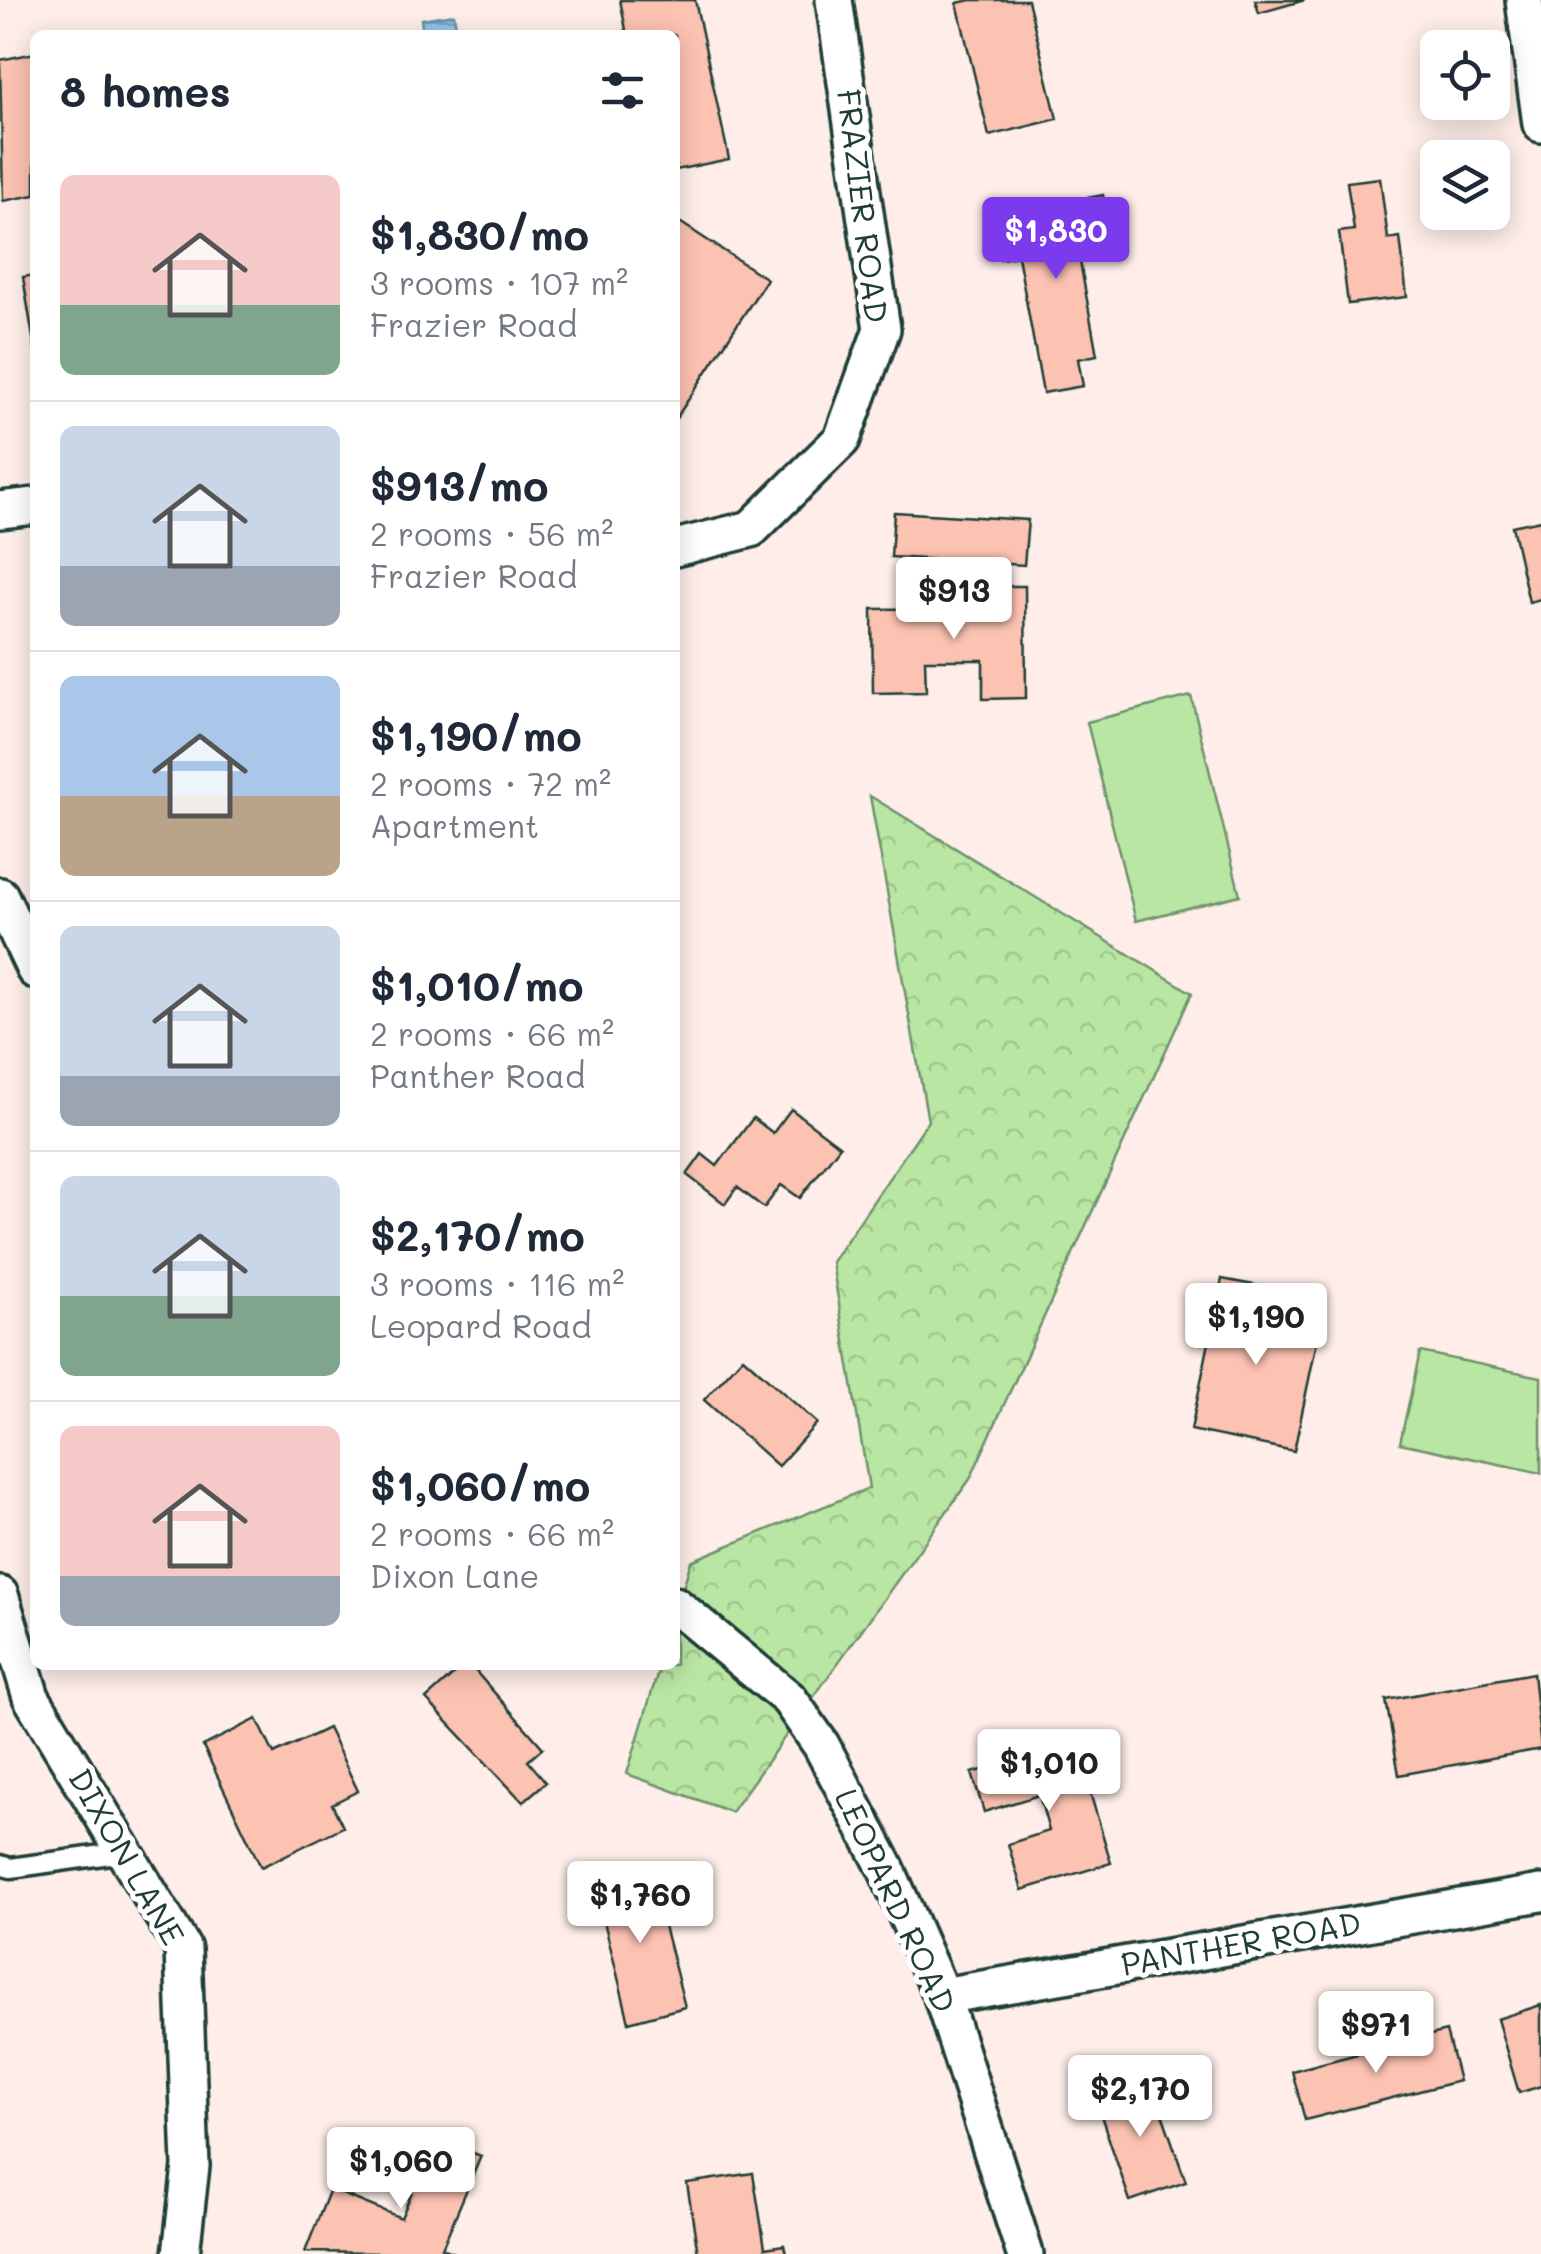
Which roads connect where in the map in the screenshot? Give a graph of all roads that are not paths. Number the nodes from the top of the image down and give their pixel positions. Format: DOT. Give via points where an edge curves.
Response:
graph roads {
  1 [pos="834,0"];
  2 [pos="1524,0"];
  3 [pos="1541,124"];
  4 [pos="30,507"];
  5 [pos="0,510"];
  6 [pos="680,547"];
  7 [pos="0,896"];
  8 [pos="30,959"];
  9 [pos="0,1595"];
  10 [pos="680,1609"];
  11 [pos="124,1852"];
  12 [pos="0,1866"];
  13 [pos="1541,1893"];
  14 [pos="942,1996"];
  15 [pos="181,2254"];
  16 [pos="1025,2254"];
  1 -- 6 [label="street, FRAZIER ROAD" via="882,329 842,439 751,530"];
  2 -- 3 [label="street"];
  4 -- 5 [label="street"];
  7 -- 8 [label="street"];
  9 -- 11 [label="street, DIXON LANE" via="31,1697"];
  10 -- 14 [label="street, LEOPARD ROAD" via="767,1678 808,1724 886,1868"];
  11 -- 12 [label="lane"];
  11 -- 15 [label="street, DIXON LANE" via="182,1949 191,2166"];
  13 -- 14 [label="street, PANTHER ROAD"];
  14 -- 16 [label="street, LEOPARD ROAD"];
}
